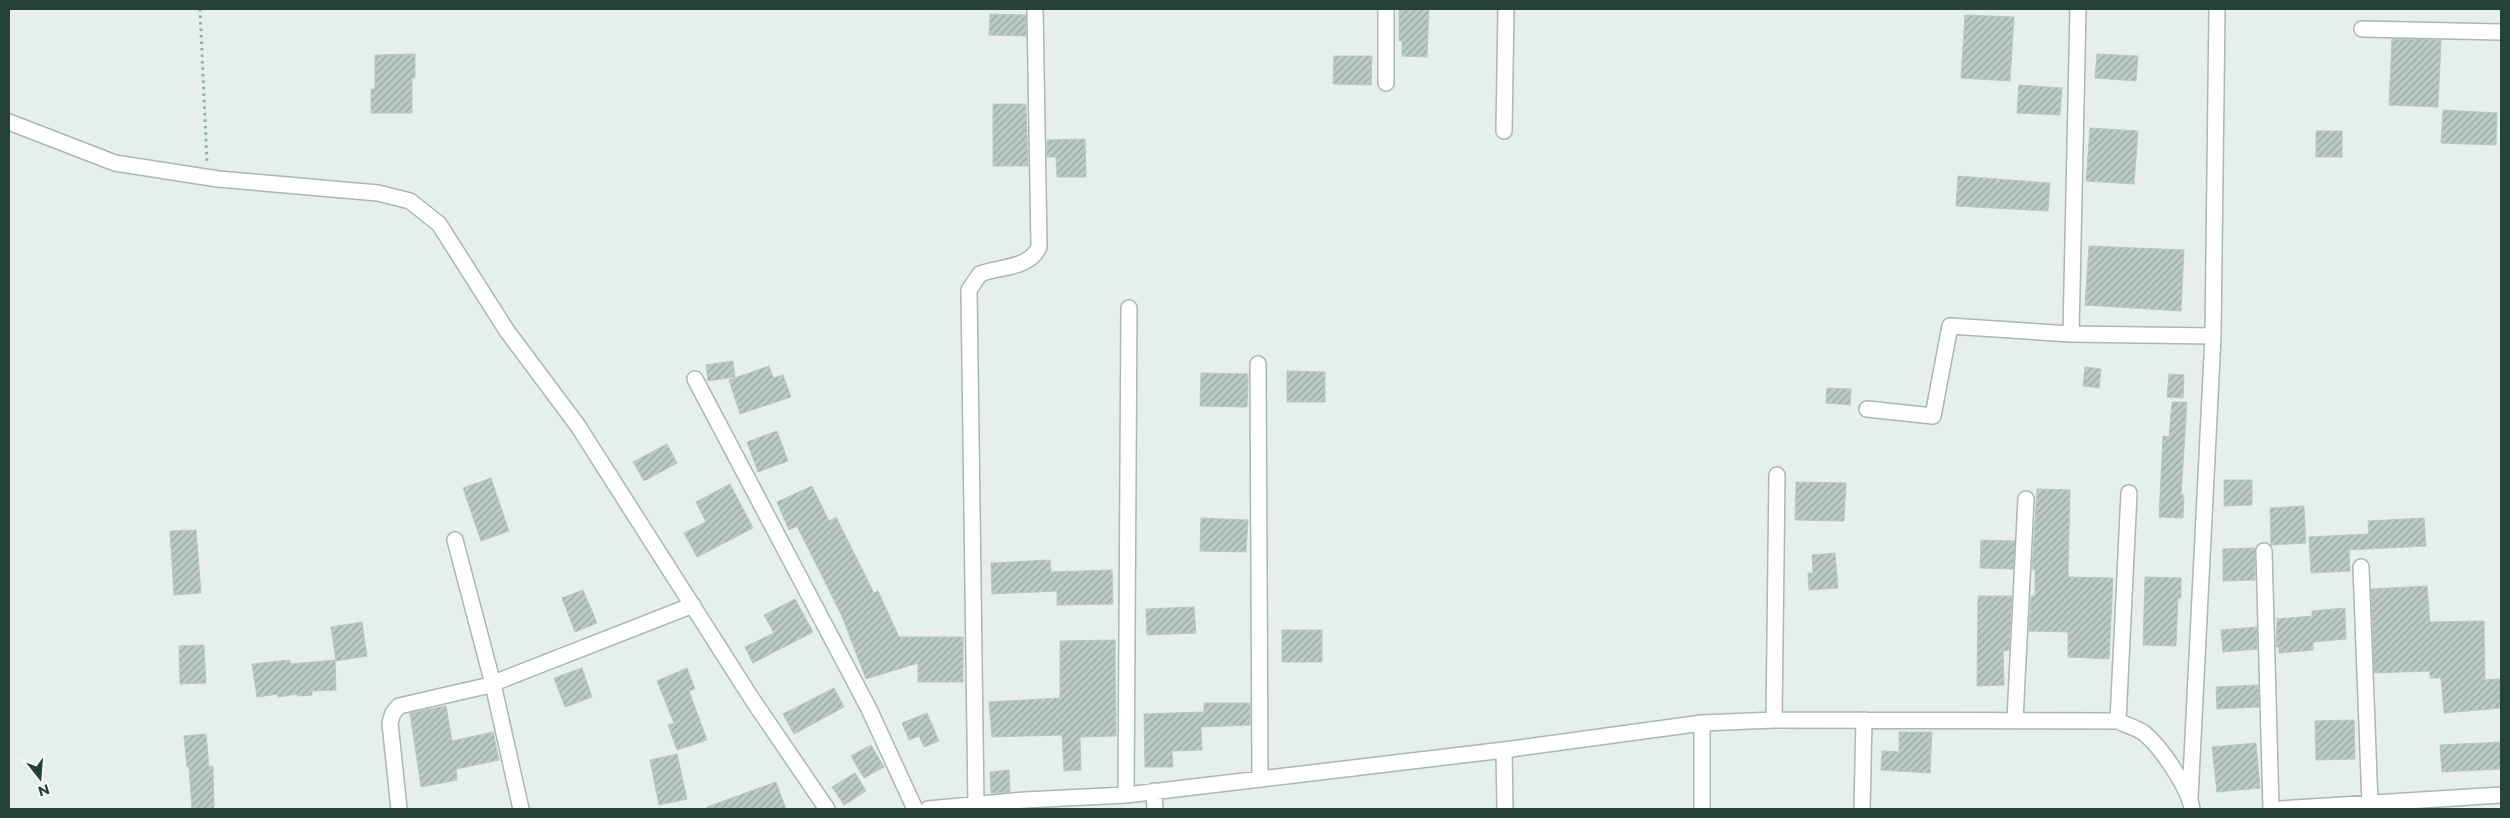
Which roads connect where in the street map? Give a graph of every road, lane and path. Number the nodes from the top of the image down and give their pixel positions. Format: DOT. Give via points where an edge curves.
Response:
graph roads {
  1 [pos="200,9"];
  2 [pos="1035,9"];
  3 [pos="1386,9"];
  4 [pos="1506,9"];
  5 [pos="2078,9"];
  6 [pos="2217,9"];
  7 [pos="2362,28"];
  8 [pos="2501,32"];
  9 [pos="1386,83"];
  10 [pos="9,122"];
  11 [pos="1504,131"];
  12 [pos="208,178"];
  13 [pos="1129,308"];
  14 [pos="2071,334"];
  15 [pos="2212,336"];
  16 [pos="1258,364"];
  17 [pos="694,379"];
  18 [pos="1867,409"];
  19 [pos="1777,475"];
  20 [pos="2129,493"];
  21 [pos="2026,499"];
  22 [pos="455,540"];
  23 [pos="2264,551"];
  24 [pos="2361,567"];
  25 [pos="693,605"];
  26 [pos="493,684"];
  27 [pos="1774,720"];
  28 [pos="1864,720"];
  29 [pos="2015,720"];
  30 [pos="2118,722"];
  31 [pos="1702,723"];
  32 [pos="1504,750"];
  33 [pos="1260,779"];
  34 [pos="1154,791"];
  35 [pos="1126,795"];
  36 [pos="2501,795"];
  37 [pos="2191,804"];
  38 [pos="2370,804"];
  39 [pos="976,805"];
  40 [pos="1026,805"];
  41 [pos="2407,805"];
  42 [pos="399,809"];
  43 [pos="521,809"];
  44 [pos="827,809"];
  45 [pos="915,809"];
  46 [pos="928,809"];
  47 [pos="1155,809"];
  48 [pos="1504,809"];
  49 [pos="1702,809"];
  50 [pos="1862,809"];
  51 [pos="2271,809"];
  52 [pos="2280,809"];
  53 [pos="2302,809"];
  1 -- 12 [label="path"];
  2 -- 39 [label="street" via="1039,247 1035,256 1026,262 980,274 969,290"];
  3 -- 9 [label="street"];
  4 -- 11 [label="street"];
  5 -- 14 [label="street"];
  6 -- 15 [label="street"];
  7 -- 8 [label="street"];
  10 -- 12 [label="street" via="115,163"];
  12 -- 25 [label="street" via="378,193 410,201 439,224 508,331 578,426"];
  13 -- 35 [label="street"];
  14 -- 15 [label="street"];
  14 -- 18 [label="street" via="1950,326 1933,416"];
  15 -- 37 [label="street"];
  16 -- 33 [label="street"];
  17 -- 45 [label="street" via="869,709"];
  19 -- 27 [label="street"];
  20 -- 30 [label="street"];
  21 -- 29 [label="street"];
  22 -- 26 [label="street"];
  23 -- 51 [label="street"];
  24 -- 38 [label="street"];
  25 -- 26 [label="street"];
  25 -- 44 [label="street"];
  26 -- 42 [label="street" via="399,706 390,723"];
  26 -- 43 [label="street"];
  27 -- 28 [label="street"];
  27 -- 31 [label="street"];
  28 -- 29 [label="street"];
  28 -- 50 [label="street"];
  29 -- 30 [label="street"];
  30 -- 37 [label="street" via="2142,732 2158,747"];
  31 -- 32 [label="street"];
  31 -- 49 [label="street"];
  32 -- 33 [label="street"];
  32 -- 48 [label="street"];
  33 -- 34 [label="street"];
  34 -- 35 [label="street"];
  34 -- 47 [label="street"];
  35 -- 40 [label="street"];
  36 -- 41 [label="street"];
  38 -- 41 [label="street"];
  38 -- 53 [label="street"];
  39 -- 40 [label="street"];
  39 -- 46 [label="street"];
  52 -- 53 [label="street"];
}
